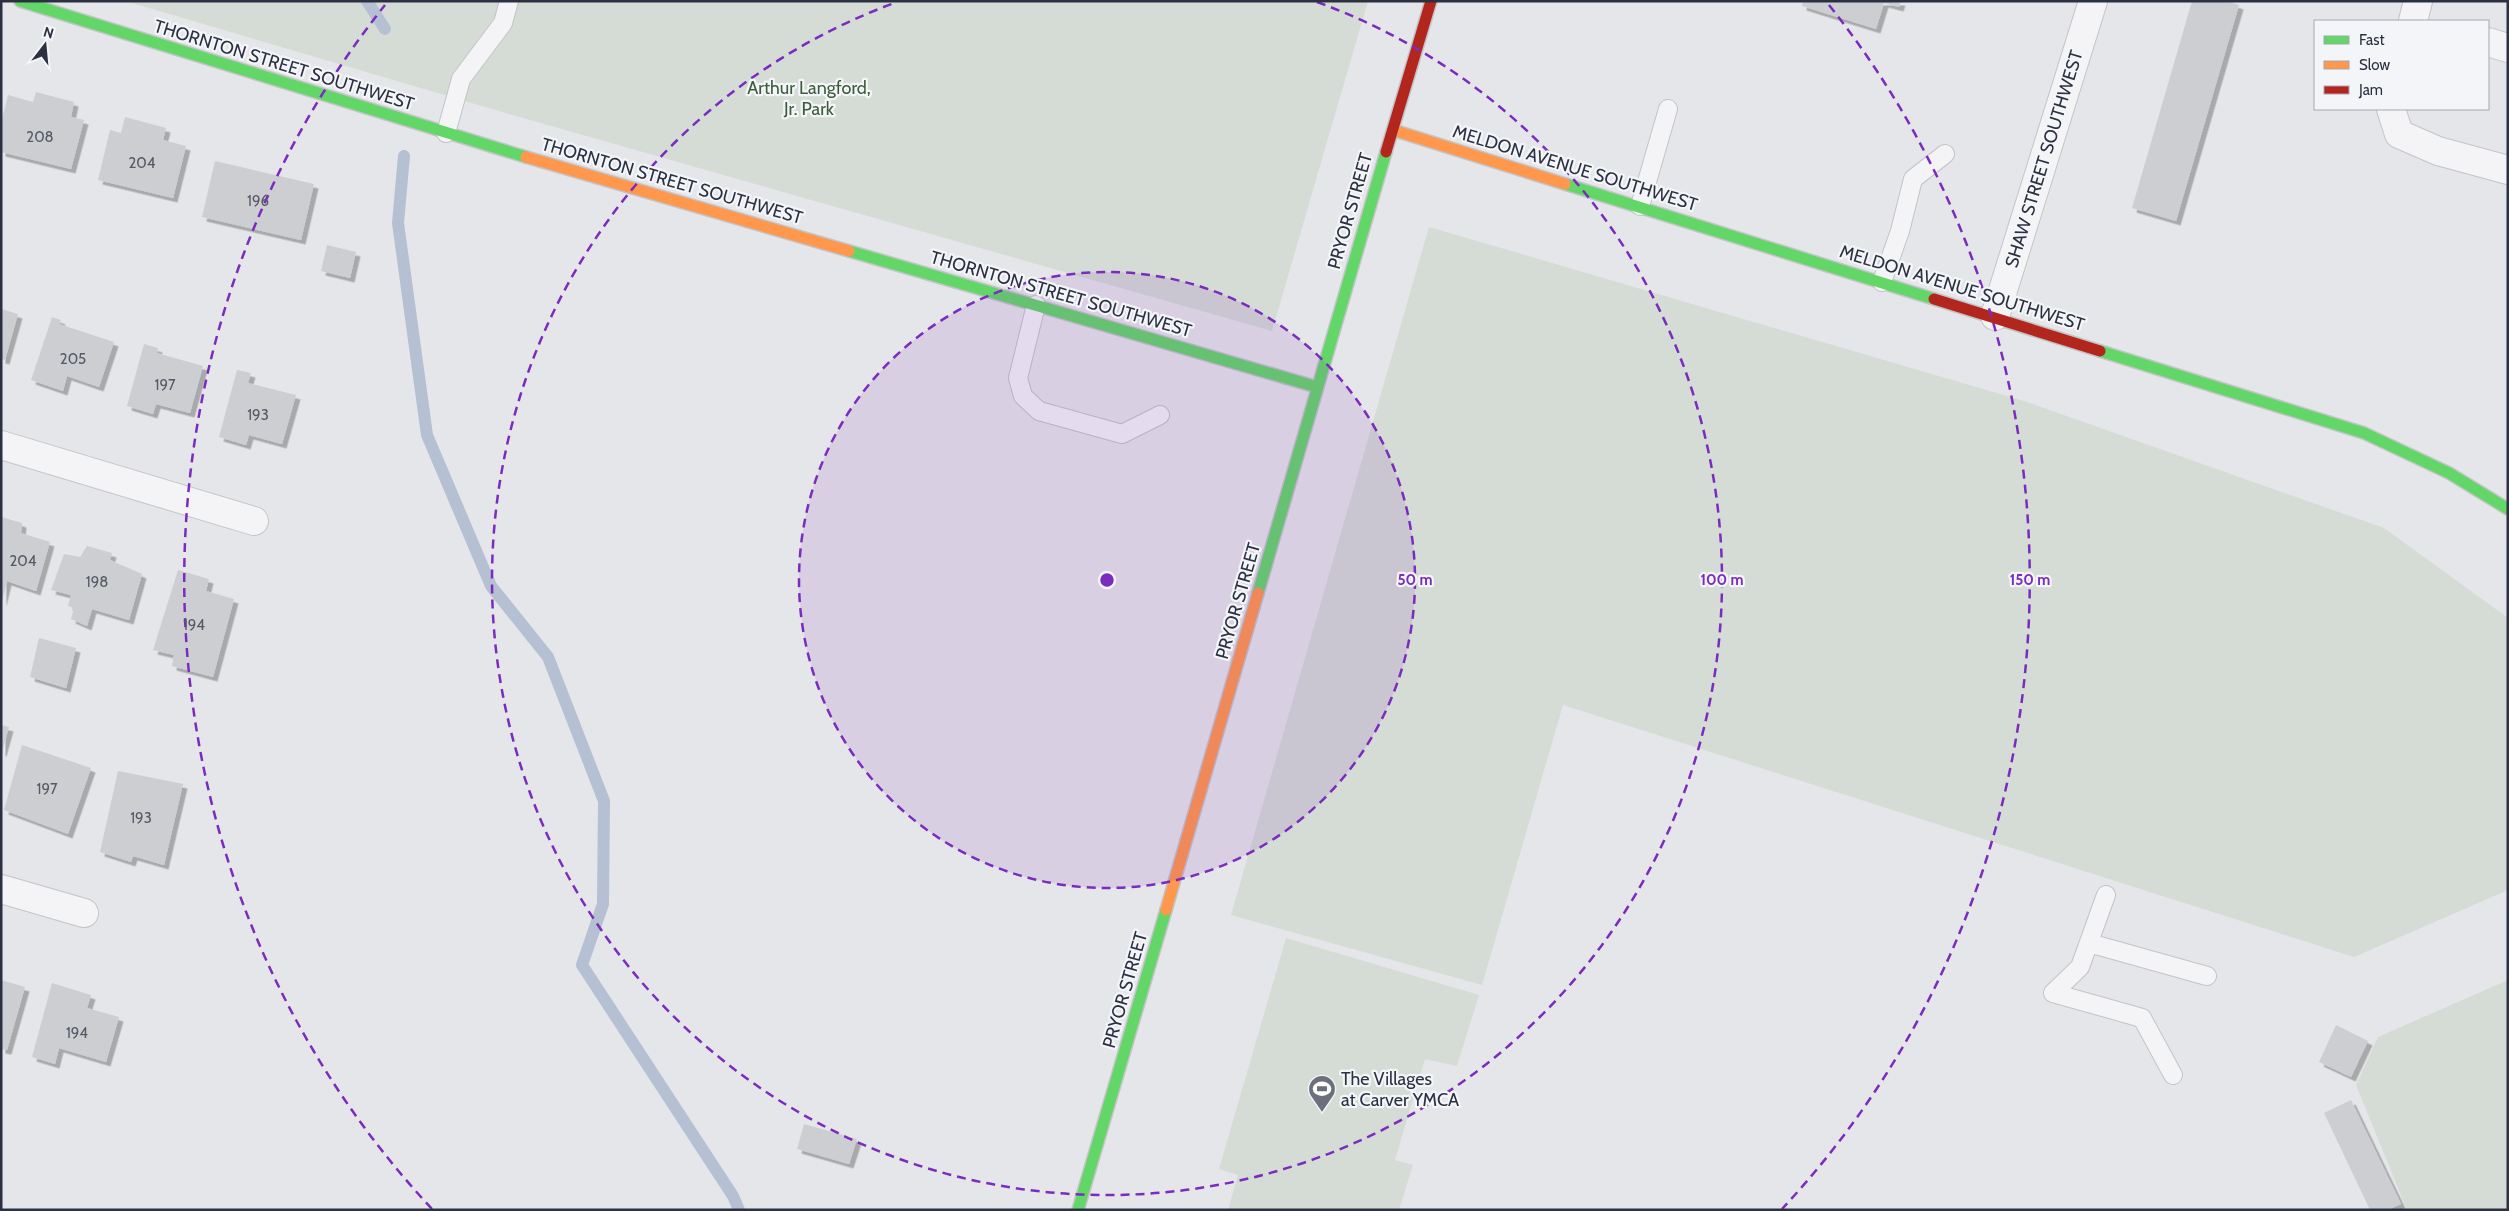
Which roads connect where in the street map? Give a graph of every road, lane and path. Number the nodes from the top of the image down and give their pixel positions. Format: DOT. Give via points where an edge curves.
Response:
graph roads {
  1 [pos="20,1"];
  2 [pos="509,1"];
  3 [pos="1431,1"];
  4 [pos="2093,1"];
  5 [pos="2489,42"];
  6 [pos="2508,48"];
  7 [pos="1668,110"];
  8 [pos="2391,110"];
  9 [pos="1393,130"];
  10 [pos="446,133"];
  11 [pos="1945,154"];
  12 [pos="2508,170"];
  13 [pos="1640,206"];
  14 [pos="1882,282"];
  15 [pos="1036,305"];
  16 [pos="1994,316"];
  17 [pos="1316,387"];
  18 [pos="1160,415"];
  19 [pos="1,445"];
  20 [pos="2508,509"];
  21 [pos="254,521"];
  22 [pos="1,889"];
  23 [pos="2106,895"];
  24 [pos="84,913"];
  25 [pos="2089,943"];
  26 [pos="2207,976"];
  27 [pos="2173,1075"];
  28 [pos="1078,1210"];
  1 -- 10 [label="street, THORNTON STREET SOUTHWEST"];
  2 -- 10 [label="lane" via="503,23 461,79"];
  3 -- 9 [label="street, PRYOR STREET"];
  4 -- 16 [label="street, SHAW STREET SOUTHWEST"];
  5 -- 6 [label="street"];
  7 -- 13 [label="lane"];
  8 -- 12 [label="street" via="2399,134 2438,151"];
  9 -- 13 [label="street, MELDON AVENUE SOUTHWEST"];
  9 -- 17 [label="street, PRYOR STREET"];
  10 -- 15 [label="street, THORNTON STREET SOUTHWEST"];
  11 -- 14 [label="lane" via="1913,179 1900,231"];
  13 -- 14 [label="street, MELDON AVENUE SOUTHWEST"];
  14 -- 16 [label="street, MELDON AVENUE SOUTHWEST"];
  15 -- 17 [label="street, THORNTON STREET SOUTHWEST"];
  15 -- 18 [label="lane" via="1018,378 1023,396 1039,411 1122,434"];
  16 -- 20 [label="street, MELDON AVENUE SOUTHWEST" via="2364,433 2449,472"];
  17 -- 28 [label="street, PRYOR STREET" via="1196,811"];
  19 -- 21 [label="street"];
  22 -- 24 [label="street"];
  23 -- 25 [label="lane"];
  25 -- 26 [label="lane"];
  25 -- 27 [label="lane" via="2080,967 2053,993 2142,1018"];
}
